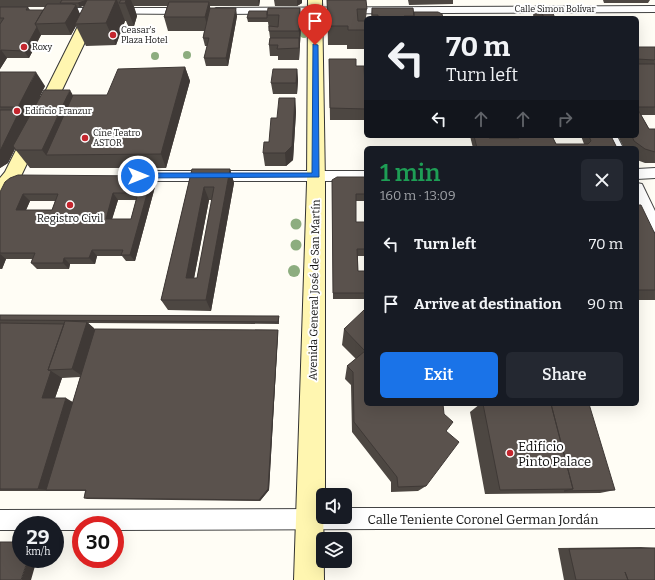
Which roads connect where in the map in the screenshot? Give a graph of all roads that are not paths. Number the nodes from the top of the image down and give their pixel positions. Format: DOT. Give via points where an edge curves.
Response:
graph roads {
  1 [pos="315,5"];
  2 [pos="96,6"];
  3 [pos="549,9"];
  4 [pos="655,9"];
  5 [pos="46,11"];
  6 [pos="639,174"];
  7 [pos="655,174"];
  8 [pos="114,176"];
  9 [pos="316,176"];
  10 [pos="364,176"];
  11 [pos="13,177"];
  12 [pos="0,191"];
  13 [pos="639,192"];
  14 [pos="655,226"];
  15 [pos="655,518"];
  16 [pos="0,520"];
  17 [pos="310,520"];
  18 [pos="309,580"];
  1 -- 2 [label="street, Calle Simon Bolívar" via="202,11"];
  1 -- 3 [label="street, Calle Simon Bolívar"];
  1 -- 9 [label="main road, Avenida General José de San Martín"];
  2 -- 5 [label="street, Calle Simon Bolívar"];
  2 -- 11 [label="main road"];
  3 -- 4 [label="street, Calle Simon Bolívar"];
  6 -- 7 [label="street"];
  8 -- 9 [label="street"];
  9 -- 10 [label="street"];
  9 -- 17 [label="main road, Avenida General José de San Martín"];
  11 -- 12 [label="main road"];
  13 -- 14 [label="street"];
  15 -- 17 [label="street, Calle Teniente Coronel German Jordán"];
  16 -- 17 [label="street, Calle Teniente Coronel German Jordán"];
  17 -- 18 [label="main road, Avenida General José de San Martín"];
}
